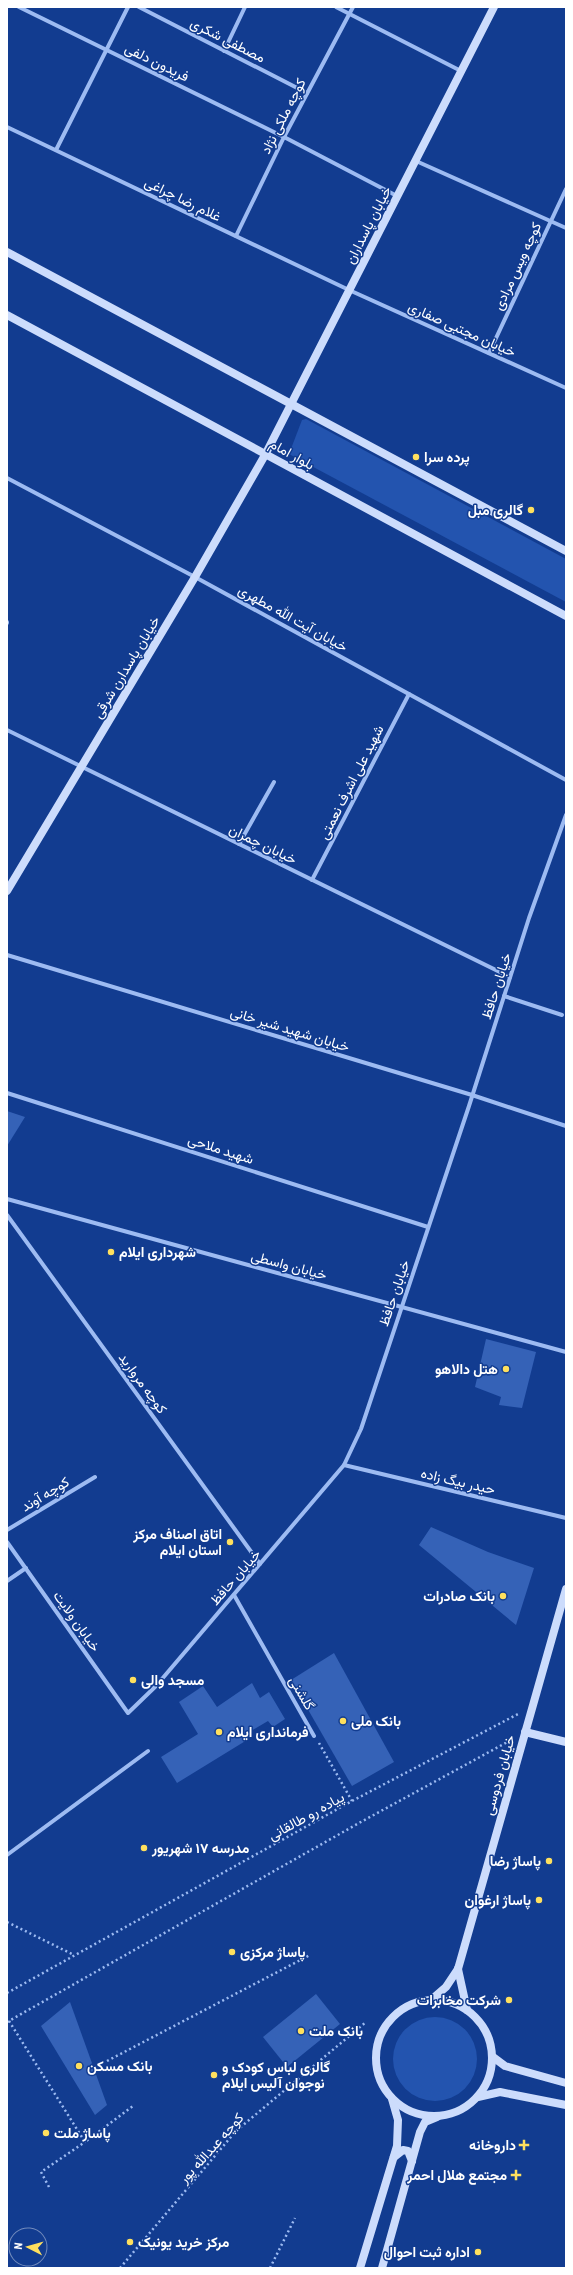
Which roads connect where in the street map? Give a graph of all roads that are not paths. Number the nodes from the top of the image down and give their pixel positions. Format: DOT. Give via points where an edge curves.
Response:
graph roads {
  1 [pos="19,7"];
  2 [pos="128,7"];
  3 [pos="138,7"];
  4 [pos="245,7"];
  5 [pos="336,7"];
  6 [pos="353,7"];
  7 [pos="494,7"];
  8 [pos="349,14"];
  9 [pos="106,50"];
  10 [pos="224,51"];
  11 [pos="461,71"];
  12 [pos="307,93"];
  13 [pos="7,127"];
  14 [pos="284,137"];
  15 [pos="56,150"];
  16 [pos="416,161"];
  17 [pos="566,189"];
  18 [pos="397,196"];
  19 [pos="551,221"];
  20 [pos="566,228"];
  21 [pos="236,236"];
  22 [pos="7,252"];
  23 [pos="349,290"];
  24 [pos="7,315"];
  25 [pos="489,353"];
  26 [pos="566,388"];
  27 [pos="291,405"];
  28 [pos="265,455"];
  29 [pos="7,478"];
  30 [pos="566,551"];
  31 [pos="195,577"];
  32 [pos="566,616"];
  33 [pos="409,694"];
  34 [pos="7,730"];
  35 [pos="81,767"];
  36 [pos="566,780"];
  37 [pos="274,782"];
  38 [pos="566,815"];
  39 [pos="239,844"];
  40 [pos="312,880"];
  41 [pos="7,891"];
  42 [pos="7,955"];
  43 [pos="510,977"];
  44 [pos="504,996"];
  45 [pos="562,1015"];
  46 [pos="7,1092"];
  47 [pos="472,1095"];
  48 [pos="566,1126"];
  49 [pos="7,1199"];
  50 [pos="7,1215"];
  51 [pos="428,1227"];
  52 [pos="401,1307"];
  53 [pos="566,1352"];
  54 [pos="344,1465"];
  55 [pos="95,1477"];
  56 [pos="566,1518"];
  57 [pos="7,1530"];
  58 [pos="7,1542"];
  59 [pos="260,1564"];
  60 [pos="26,1568"];
  61 [pos="7,1581"];
  62 [pos="566,1589"];
  63 [pos="234,1595"];
  64 [pos="128,1713"];
  65 [pos="525,1732"];
  66 [pos="314,1736"];
  67 [pos="566,1742"];
  68 [pos="148,1751"];
  69 [pos="7,1856"];
  70 [pos="458,1969"];
  71 [pos="431,2000"];
  72 [pos="467,2010"];
  73 [pos="493,2057"];
  74 [pos="566,2083"];
  75 [pos="478,2097"];
  76 [pos="392,2099"];
  77 [pos="566,2105"];
  78 [pos="439,2116"];
  79 [pos="393,2158"];
  80 [pos="413,2161"];
  81 [pos="360,2268"];
  82 [pos="382,2268"];
  1 -- 9 [label="street, فریدون دلفی"];
  2 -- 9 [label="street"];
  3 -- 10 [label="street, مصطفی شکری"];
  4 -- 10 [label="street"];
  5 -- 8 [label="street"];
  6 -- 8 [label="street, کوچه ملکی نژاد"];
  7 -- 11 [label="main road, خیابان پاسداران"];
  8 -- 11 [label="street"];
  8 -- 12 [label="street, کوچه ملکی نژاد"];
  9 -- 14 [label="street, فریدون دلفی"];
  9 -- 15 [label="street"];
  10 -- 12 [label="street, مصطفی شکری"];
  11 -- 16 [label="main road, خیابان پاسداران"];
  12 -- 14 [label="street, کوچه ملکی نژاد"];
  13 -- 15 [label="street, غلام رضا چراغی"];
  14 -- 18 [label="street, فریدون دلفی"];
  14 -- 21 [label="street, کوچه ملکی نژاد"];
  15 -- 21 [label="street, غلام رضا چراغی"];
  16 -- 18 [label="main road, خیابان پاسداران"];
  16 -- 19 [label="street"];
  17 -- 19 [label="street, کوچه ویس مرادی"];
  18 -- 23 [label="main road, خیابان پاسداران"];
  19 -- 20 [label="street"];
  19 -- 25 [label="street, کوچه ویس مرادی"];
  21 -- 23 [label="street, غلام رضا چراغی"];
  22 -- 27 [label="main road"];
  23 -- 25 [label="street, خیابان مجتبی صفاری"];
  23 -- 27 [label="main road, خیابان پاسداران"];
  24 -- 28 [label="main road, بلوار امام"];
  25 -- 26 [label="street, خیابان مجتبی صفاری"];
  27 -- 28 [label="main road, خیابان پاسداران"];
  27 -- 30 [label="main road"];
  28 -- 31 [label="main road, خیابان پاسدارن شرقی"];
  28 -- 32 [label="main road, بلوار امام"];
  29 -- 31 [label="street, خیابان آیت الله مطهری"];
  31 -- 33 [label="street, خیابان آیت الله مطهری"];
  31 -- 35 [label="main road, خیابان پاسدارن شرقی"];
  33 -- 36 [label="street, خیابان آیت الله مطهری"];
  33 -- 40 [label="street, شهید علی اشرف نعمتی"];
  34 -- 35 [label="street, خیابان چمران"];
  35 -- 39 [label="street, خیابان چمران"];
  35 -- 41 [label="main road, خیابان پاسدارن شرقی"];
  37 -- 39 [label="street"];
  38 -- 43 [label="street, خیابان حافظ"];
  39 -- 40 [label="street, خیابان چمران"];
  40 -- 43 [label="street, خیابان چمران"];
  42 -- 47 [label="street, خیابان شهید شیر خانی"];
  43 -- 44 [label="street, خیابان حافظ"];
  44 -- 45 [label="street"];
  44 -- 47 [label="street, خیابان حافظ"];
  46 -- 51 [label="street, شهید ملاحی"];
  47 -- 48 [label="street, خیابان شهید شیر خانی"];
  47 -- 51 [label="street, خیابان حافظ"];
  49 -- 52 [label="street, خیابان واسطی"];
  50 -- 59 [label="street, کوچه مروارید"];
  51 -- 52 [label="street, خیابان حافظ"];
  52 -- 53 [label="street, خیابان واسطی"];
  52 -- 54 [label="street, خیابان حافظ" via="361,1429"];
  54 -- 56 [label="street, حیدر بیگ زاده"];
  54 -- 59 [label="street, خیابان حافظ"];
  55 -- 57 [label="street, کوچه آوند"];
  58 -- 60 [label="street, خیابان ولایت"];
  59 -- 63 [label="street, خیابان حافظ"];
  60 -- 61 [label="street"];
  60 -- 64 [label="street, خیابان ولایت"];
  62 -- 65 [label="main road, خیابان فردوسی"];
  63 -- 64 [label="street, خیابان حافظ" via="156,1686"];
  63 -- 66 [label="street, گلشنی"];
  65 -- 67 [label="main road"];
  65 -- 70 [label="main road, خیابان فردوسی"];
  68 -- 69 [label="street"];
  70 -- 71 [label="main road, خیابان فردوسی" via="446,1987"];
  70 -- 72 [label="main road, خیابان فردوسی"];
  71 -- 72 [label="main road" via="450,2002"];
  71 -- 76 [label="main road" via="412,2004 400,2011 383,2031 377,2048 377,2066 382,2084"];
  72 -- 73 [label="main road" via="480,2023"];
  73 -- 74 [label="main road" via="505,2066"];
  73 -- 75 [label="main road" via="486,2085"];
  75 -- 77 [label="main road" via="500,2092"];
  75 -- 78 [label="main road" via="460,2110"];
  76 -- 78 [label="main road" via="406,2109 422,2115"];
  76 -- 79 [label="main road" via="398,2120 397,2146"];
  78 -- 80 [label="main road" via="425,2122"];
  79 -- 80 [label="main road" via="403,2150 408,2151"];
  79 -- 81 [label="main road"];
  80 -- 82 [label="main road"];
}
